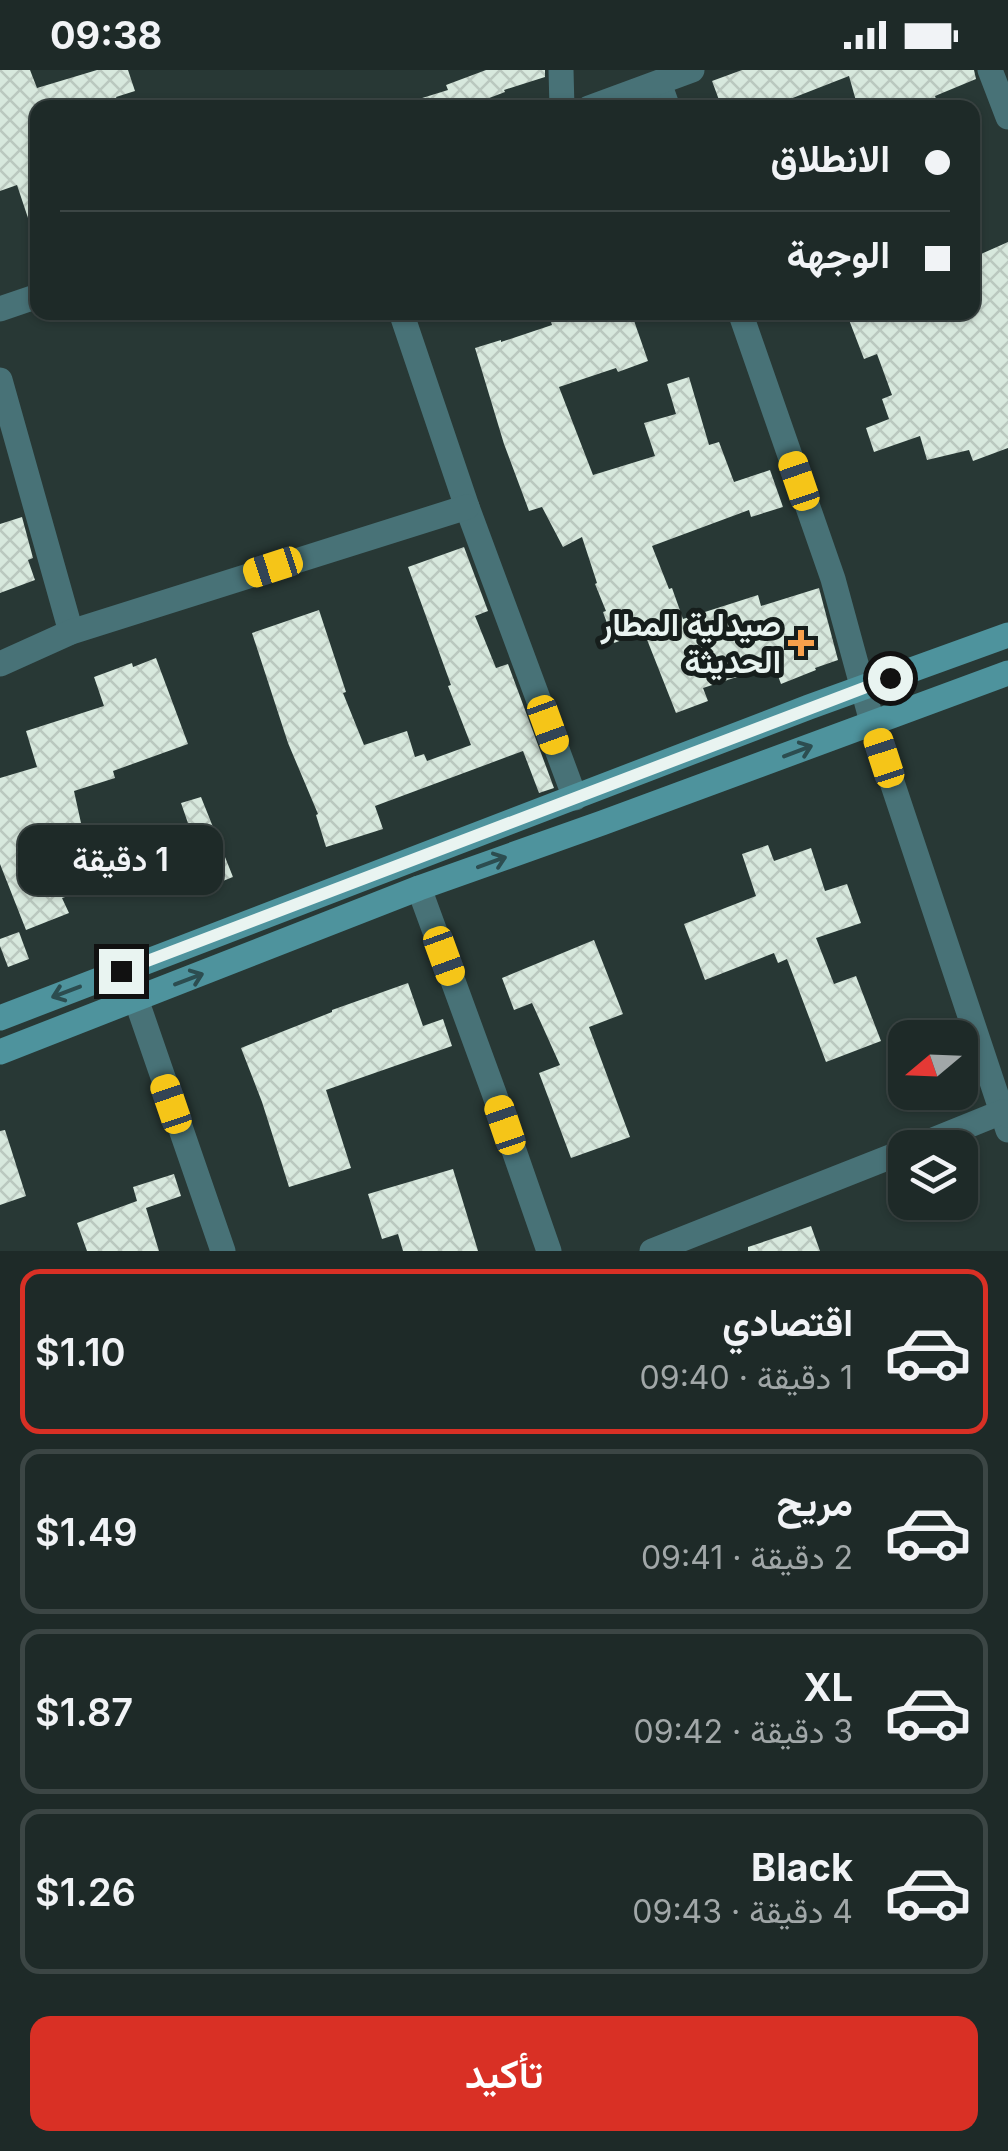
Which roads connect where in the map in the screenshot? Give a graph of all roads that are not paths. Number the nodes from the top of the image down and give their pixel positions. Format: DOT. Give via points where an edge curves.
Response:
graph roads {
  1 [pos="560,70"];
  2 [pos="692,70"];
  3 [pos="990,70"];
  4 [pos="664,95"];
  5 [pos="562,100"];
  6 [pos="635,100"];
  7 [pos="1008,116"];
  8 [pos="30,299"];
  9 [pos="0,309"];
  10 [pos="404,320"];
  11 [pos="743,320"];
  12 [pos="0,380"];
  13 [pos="467,507"];
  14 [pos="71,632"];
  15 [pos="1008,635"];
  16 [pos="0,664"];
  17 [pos="1008,673"];
  18 [pos="864,688"];
  19 [pos="872,722"];
  20 [pos="574,798"];
  21 [pos="419,888"];
  22 [pos="136,999"];
  23 [pos="0,1018"];
  24 [pos="0,1052"];
  25 [pos="1006,1119"];
  26 [pos="971,1130"];
  27 [pos="888,1158"];
  28 [pos="223,1251"];
  29 [pos="549,1251"];
  30 [pos="652,1251"];
  1 -- 5 [label="street"];
  2 -- 4 [label="street"];
  3 -- 7 [label="street"];
  4 -- 6 [label="street"];
  8 -- 9 [label="street"];
  10 -- 13 [label="street"];
  11 -- 18 [label="street"];
  12 -- 14 [label="street"];
  13 -- 14 [label="street"];
  13 -- 20 [label="street"];
  14 -- 16 [label="street"];
  15 -- 18 [label="main road"];
  17 -- 19 [label="main road"];
  18 -- 19 [label="street"];
  18 -- 20 [label="main road"];
  21 -- 19 [label="main road, one-way"];
  19 -- 25 [label="street"];
  20 -- 23 [label="main road, one-way"];
  22 -- 21 [label="main road, one-way"];
  21 -- 29 [label="street"];
  22 -- 24 [label="main road"];
  22 -- 28 [label="street"];
  25 -- 26 [label="street"];
  27 -- 30 [label="street"];
}
